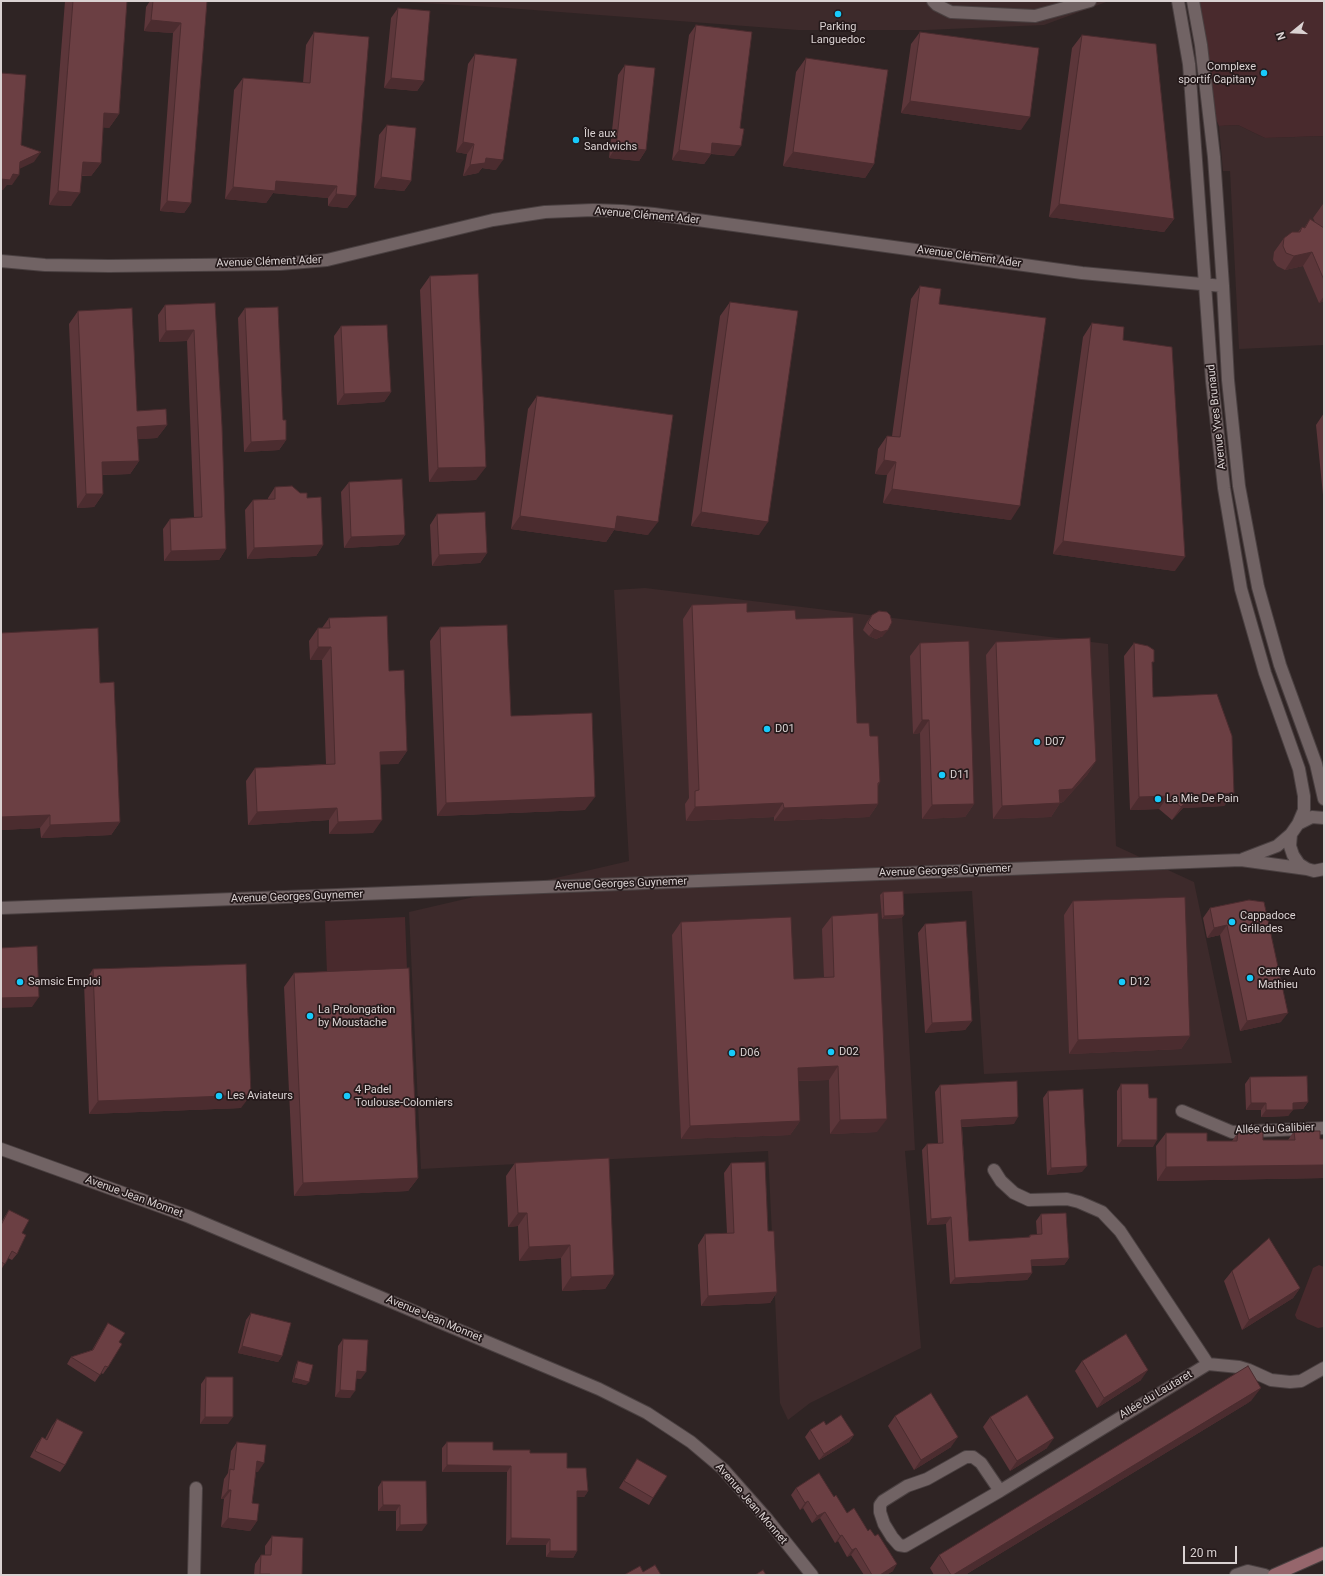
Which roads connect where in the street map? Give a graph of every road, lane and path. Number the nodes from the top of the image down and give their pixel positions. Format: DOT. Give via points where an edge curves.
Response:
graph roads {
  1 [pos="933,1"];
  2 [pos="1090,1"];
  3 [pos="1178,1"];
  4 [pos="1193,1"];
  5 [pos="1,261"];
  6 [pos="1205,285"];
  7 [pos="1224,286"];
  8 [pos="1324,799"];
  9 [pos="1324,818"];
  10 [pos="1298,824"];
  11 [pos="1290,834"];
  12 [pos="1241,860"];
  13 [pos="1307,869"];
  14 [pos="1324,869"];
  15 [pos="1,908"];
  16 [pos="1182,1111"];
  17 [pos="1324,1128"];
  18 [pos="1,1150"];
  19 [pos="994,1170"];
  20 [pos="1208,1364"];
  21 [pos="1324,1368"];
  22 [pos="196,1488"];
  23 [pos="1000,1491"];
  24 [pos="1324,1552"];
  25 [pos="194,1575"];
  26 [pos="812,1575"];
  27 [pos="1236,1575"];
  28 [pos="1265,1575"];
  29 [pos="1274,1575"];
  1 -- 2 [label="street" via="950,12 1034,16"];
  3 -- 6 [label="street, Avenue Yves Brunaud" via="1189,64"];
  4 -- 7 [label="street, Avenue Yves Brunaud" via="1201,45 1213,150"];
  5 -- 6 [label="street, Avenue Clément Ader" via="105,266 273,264 328,260 493,220 545,212 593,210 654,214 1082,273"];
  6 -- 7 [label="street, Avenue Clément Ader"];
  6 -- 10 [label="street, Avenue Yves Brunaud" via="1224,488 1241,589 1265,673 1299,769 1304,810"];
  7 -- 8 [label="street, Avenue Yves Brunaud" via="1229,388 1239,486 1249,543 1273,642 1316,764"];
  9 -- 10 [label="street" via="1312,816"];
  10 -- 11 [label="street, Avenue Georges Guynemer"];
  11 -- 12 [label="street, Avenue Georges Guynemer" via="1277,846"];
  11 -- 13 [label="street" via="1293,855 1299,864"];
  12 -- 13 [label="street, Avenue Georges Guynemer"];
  12 -- 15 [label="street, Avenue Georges Guynemer"];
  13 -- 14 [label="street, Avenue Georges Guynemer"];
  16 -- 17 [label="street, Allée du Galibier" via="1232,1132"];
  18 -- 26 [label="street, Avenue Jean Monnet" via="181,1213 599,1389 647,1413 691,1442 723,1469"];
  19 -- 20 [label="street" via="1014,1193 1029,1200 1067,1199 1102,1212 1120,1231"];
  20 -- 21 [label="street" via="1239,1367 1271,1380 1290,1382 1301,1381"];
  20 -- 23 [label="street, Allée du Lautaret"];
  22 -- 25 [label="street"];
  23 -- 23 [label="street, Allée du Lautaret" via="981,1463 966,1457 928,1479 907,1486 884,1501 880,1505 880,1512 892,1537 899,1545 905,1546"];
  24 -- 29 [label="main road"];
  27 -- 28 [label="street" via="1248,1571"];
}
